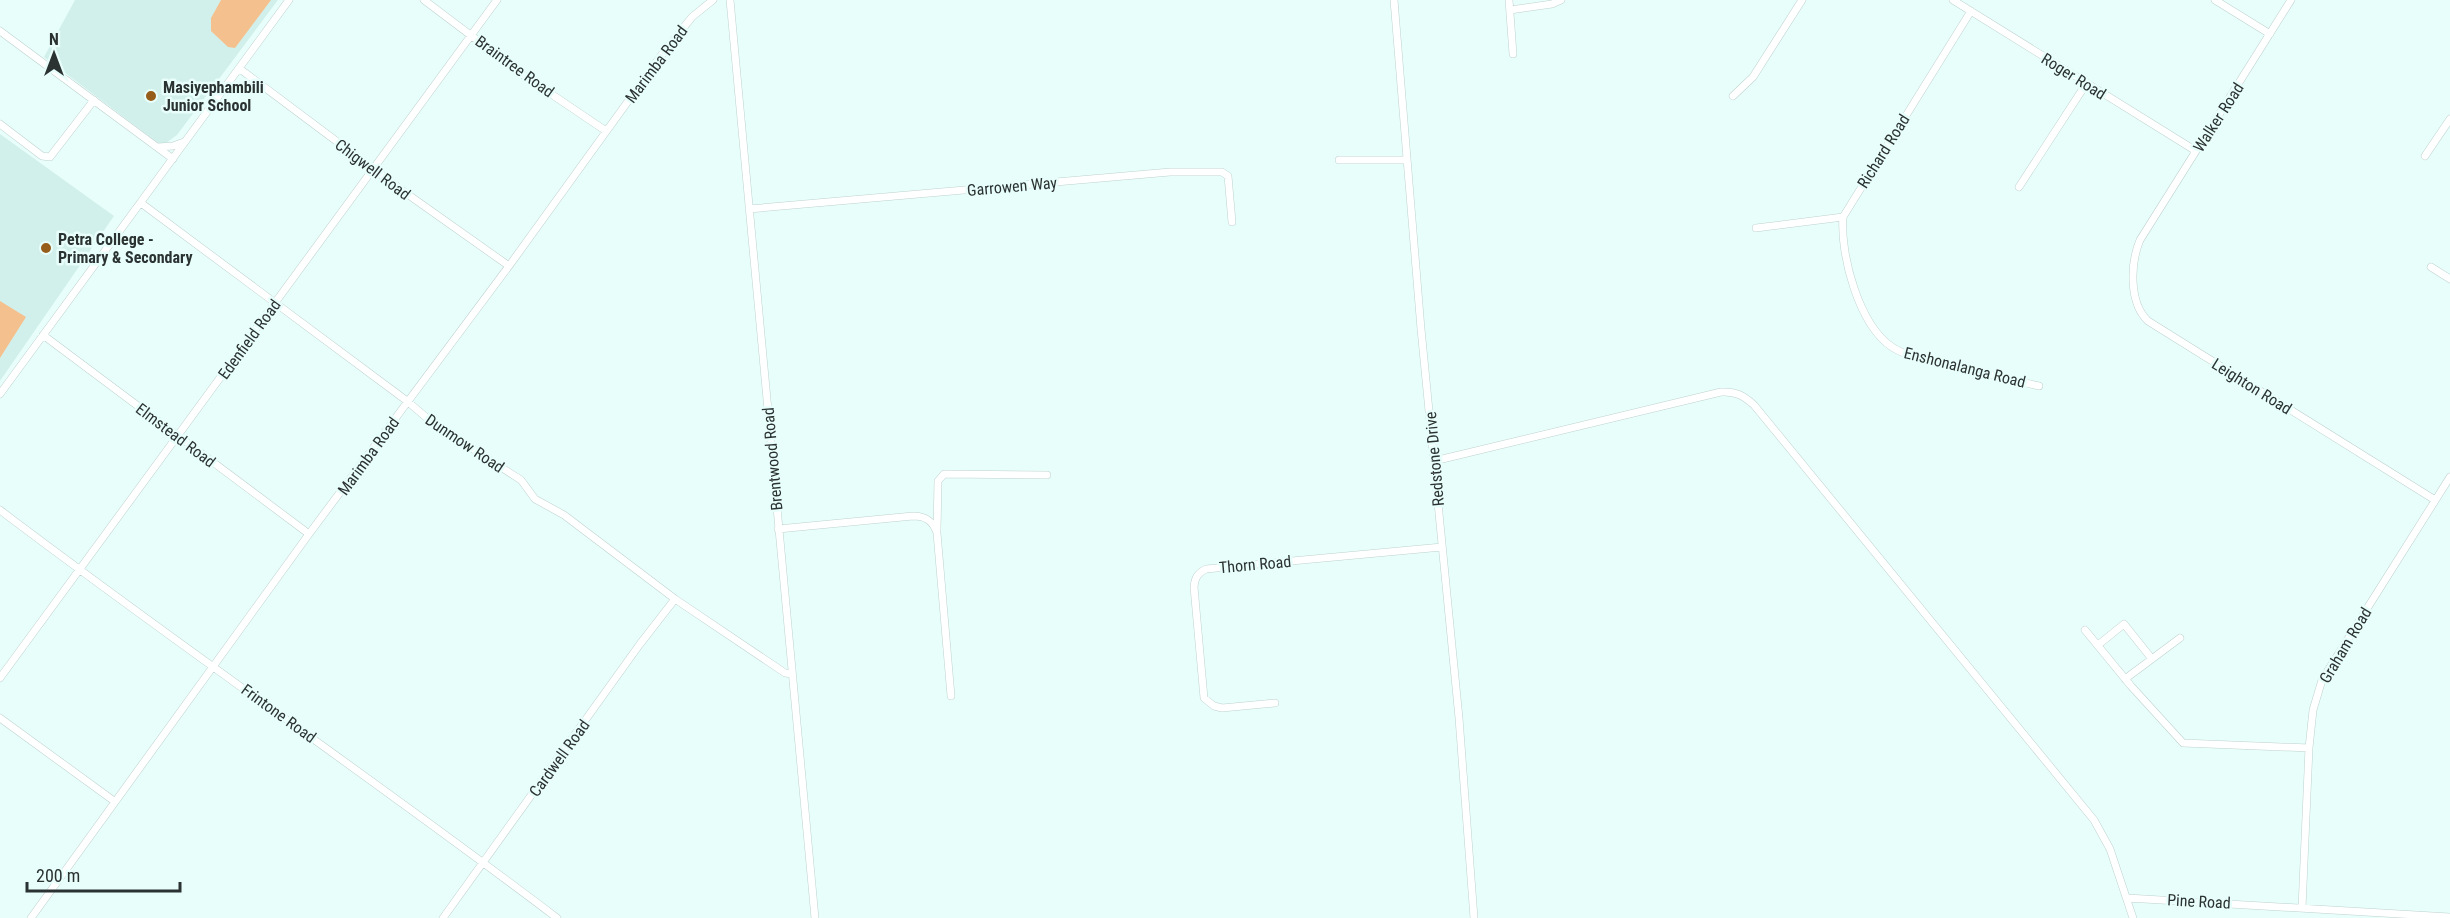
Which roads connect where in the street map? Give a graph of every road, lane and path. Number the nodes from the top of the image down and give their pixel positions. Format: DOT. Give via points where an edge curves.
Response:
graph roads {
  1 [pos="289,0"];
  2 [pos="424,0"];
  3 [pos="497,0"];
  4 [pos="713,0"];
  5 [pos="730,0"];
  6 [pos="1394,0"];
  7 [pos="1509,0"];
  8 [pos="1562,0"];
  9 [pos="1802,0"];
  10 [pos="1953,0"];
  11 [pos="2215,0"];
  12 [pos="2291,0"];
  13 [pos="1510,10"];
  14 [pos="1971,11"];
  15 [pos="0,31"];
  16 [pos="2270,34"];
  17 [pos="471,35"];
  18 [pos="1513,54"];
  19 [pos="240,69"];
  20 [pos="2086,84"];
  21 [pos="1733,96"];
  22 [pos="94,99"];
  23 [pos="2450,119"];
  24 [pos="0,124"];
  25 [pos="606,131"];
  26 [pos="184,142"];
  27 [pos="158,147"];
  28 [pos="2196,151"];
  29 [pos="2425,156"];
  30 [pos="173,159"];
  31 [pos="1339,160"];
  32 [pos="1406,160"];
  33 [pos="373,168"];
  34 [pos="2019,187"];
  35 [pos="141,203"];
  36 [pos="749,209"];
  37 [pos="1843,217"];
  38 [pos="1232,222"];
  39 [pos="1756,228"];
  40 [pos="2144,234"];
  41 [pos="509,266"];
  42 [pos="2431,267"];
  43 [pos="2450,279"];
  44 [pos="276,302"];
  45 [pos="43,335"];
  46 [pos="2039,386"];
  47 [pos="0,394"];
  48 [pos="408,401"];
  49 [pos="177,437"];
  50 [pos="1434,461"];
  51 [pos="1047,475"];
  52 [pos="2450,477"];
  53 [pos="2435,500"];
  54 [pos="0,510"];
  55 [pos="778,529"];
  56 [pos="937,533"];
  57 [pos="309,534"];
  58 [pos="1442,547"];
  59 [pos="79,570"];
  60 [pos="675,599"];
  61 [pos="2085,630"];
  62 [pos="2180,638"];
  63 [pos="2098,645"];
  64 [pos="2152,659"];
  65 [pos="213,666"];
  66 [pos="792,674"];
  67 [pos="0,678"];
  68 [pos="2125,679"];
  69 [pos="951,696"];
  70 [pos="1275,703"];
  71 [pos="0,718"];
  72 [pos="2309,748"];
  73 [pos="114,801"];
  74 [pos="484,862"];
  75 [pos="2127,898"];
  76 [pos="2302,908"];
  77 [pos="2450,917"];
  78 [pos="31,918"];
  79 [pos="443,918"];
  80 [pos="557,918"];
  81 [pos="814,918"];
  82 [pos="1474,918"];
  83 [pos="2133,918"];
  1 -- 19 [label="street"];
  2 -- 17 [label="street, Braintree Road"];
  3 -- 17 [label="street, Edenfield Road"];
  4 -- 25 [label="street, Marimba Road" via="692,17"];
  5 -- 36 [label="street, Brentwood Road"];
  6 -- 32 [label="street, Redstone Drive"];
  7 -- 13 [label="street"];
  8 -- 13 [label="street"];
  9 -- 21 [label="street" via="1753,77"];
  10 -- 14 [label="street, Roger Road"];
  11 -- 16 [label="street"];
  12 -- 16 [label="street, Walker Road"];
  13 -- 18 [label="street"];
  14 -- 20 [label="street, Roger Road"];
  14 -- 37 [label="street, Richard Road"];
  15 -- 22 [label="street"];
  16 -- 28 [label="street, Walker Road"];
  17 -- 25 [label="street, Braintree Road"];
  17 -- 33 [label="street, Edenfield Road"];
  19 -- 26 [label="street"];
  19 -- 33 [label="street, Chigwell Road"];
  20 -- 28 [label="street, Roger Road"];
  20 -- 34 [label="street"];
  22 -- 24 [label="street" via="50,157 42,156"];
  22 -- 27 [label="street"];
  23 -- 29 [label="street"];
  25 -- 41 [label="street, Marimba Road"];
  26 -- 27 [label="street"];
  26 -- 30 [label="street"];
  27 -- 30 [label="street"];
  28 -- 40 [label="street, Walker Road"];
  30 -- 35 [label="street"];
  31 -- 32 [label="street"];
  32 -- 50 [label="street, Redstone Drive"];
  33 -- 41 [label="street, Chigwell Road"];
  33 -- 44 [label="street, Edenfield Road"];
  35 -- 44 [label="street, Dunmow Road"];
  35 -- 45 [label="street"];
  36 -- 38 [label="street, Garrowen Way" via="1170,172 1222,172 1228,176"];
  36 -- 55 [label="street, Brentwood Road"];
  37 -- 39 [label="street"];
  37 -- 46 [label="street, Enshonalanga Road" via="1851,280 1864,310 1885,341 1905,354"];
  40 -- 53 [label="street, Leighton Road" via="2136,253 2134,283 2141,315"];
  41 -- 48 [label="street, Marimba Road"];
  42 -- 43 [label="street"];
  44 -- 48 [label="street, Dunmow Road"];
  44 -- 49 [label="street, Edenfield Road"];
  45 -- 47 [label="street"];
  45 -- 49 [label="street, Elmstead Road"];
  48 -- 57 [label="street, Marimba Road"];
  48 -- 60 [label="street, Dunmow Road" via="434,424 521,480 535,499 564,514"];
  49 -- 57 [label="street, Elmstead Road"];
  49 -- 59 [label="street, Edenfield Road"];
  50 -- 58 [label="street, Redstone Drive"];
  50 -- 75 [label="street" via="1721,392 1742,396 1754,405 2094,820 2110,849"];
  51 -- 56 [label="street" via="944,474 938,481"];
  52 -- 53 [label="street, Graham Road"];
  53 -- 72 [label="street, Graham Road" via="2322,680 2313,710"];
  54 -- 59 [label="street, Frintone Road"];
  55 -- 56 [label="street" via="918,516 933,523"];
  55 -- 66 [label="street, Brentwood Road"];
  56 -- 69 [label="street"];
  57 -- 65 [label="street, Marimba Road"];
  58 -- 70 [label="street, Thorn Road" via="1201,571 1194,587 1204,698 1222,708"];
  58 -- 82 [label="street, Redstone Drive"];
  59 -- 65 [label="street, Frintone Road"];
  59 -- 67 [label="street, Edenfield Road"];
  60 -- 66 [label="street, Dunmow Road"];
  60 -- 74 [label="street, Cardwell Road"];
  61 -- 63 [label="street"];
  62 -- 64 [label="street"];
  63 -- 64 [label="street" via="2124,624"];
  63 -- 68 [label="street"];
  64 -- 68 [label="street"];
  65 -- 73 [label="street, Marimba Road"];
  65 -- 74 [label="street, Frintone Road"];
  66 -- 81 [label="street, Brentwood Road"];
  68 -- 72 [label="street" via="2183,743"];
  71 -- 73 [label="street"];
  72 -- 76 [label="street, Graham Road"];
  73 -- 78 [label="street, Marimba Road"];
  74 -- 79 [label="street, Cardwell Road"];
  74 -- 80 [label="street, Frintone Road"];
  75 -- 76 [label="street, Pine Road"];
  75 -- 83 [label="street"];
  76 -- 77 [label="street, Pine Road"];
}
